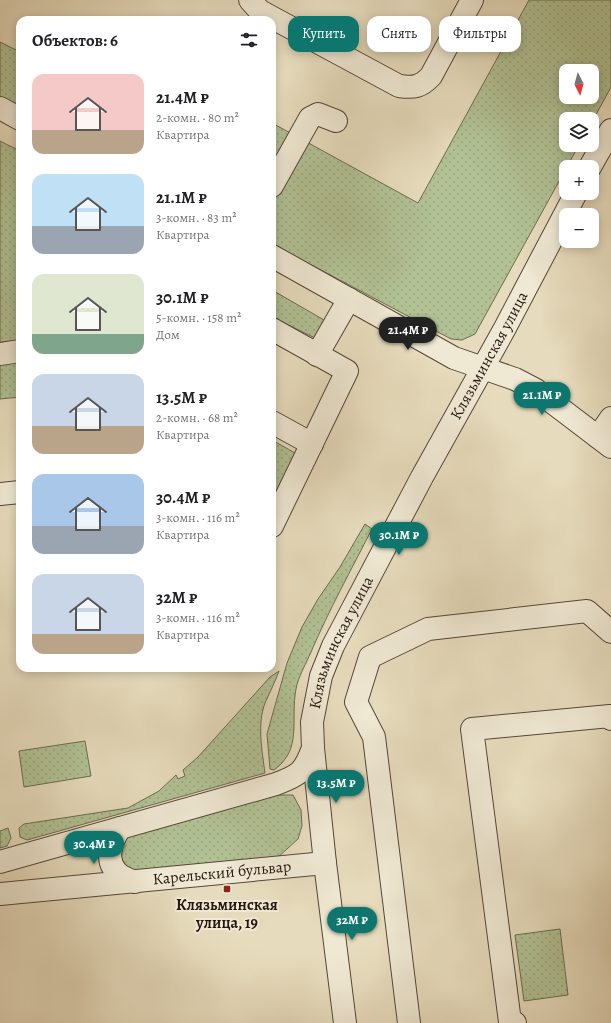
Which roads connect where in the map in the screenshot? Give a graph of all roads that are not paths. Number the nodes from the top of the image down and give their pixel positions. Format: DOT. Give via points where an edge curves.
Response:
graph roads {
  1 [pos="250,0"];
  2 [pos="472,0"];
  3 [pos="269,16"];
  4 [pos="276,20"];
  5 [pos="0,108"];
  6 [pos="16,117"];
  7 [pos="336,121"];
  8 [pos="611,130"];
  9 [pos="594,160"];
  10 [pos="276,179"];
  11 [pos="572,200"];
  12 [pos="276,258"];
  13 [pos="350,299"];
  14 [pos="276,332"];
  15 [pos="16,352"];
  16 [pos="0,354"];
  17 [pos="317,355"];
  18 [pos="483,367"];
  19 [pos="611,418"];
  20 [pos="276,424"];
  21 [pos="605,442"];
  22 [pos="312,444"];
  23 [pos="16,492"];
  24 [pos="0,494"];
  25 [pos="276,518"];
  26 [pos="611,632"];
  27 [pos="611,716"];
  28 [pos="314,748"];
  29 [pos="120,828"];
  30 [pos="0,862"];
  31 [pos="325,863"];
  32 [pos="135,882"];
  33 [pos="0,894"];
  34 [pos="345,1023"];
  35 [pos="409,1023"];
  36 [pos="515,1023"];
  1 -- 3 [label="street" via="260,11"];
  2 -- 4 [label="street" via="431,76 424,84 414,88 399,86"];
  5 -- 6 [label="street"];
  7 -- 10 [label="street" via="318,114 310,118"];
  8 -- 9 [label="street"];
  11 -- 18 [label="street, Клязьминская улица"];
  12 -- 13 [label="street"];
  13 -- 17 [label="street"];
  13 -- 18 [label="street" via="454,358"];
  14 -- 17 [label="street"];
  15 -- 16 [label="street"];
  17 -- 22 [label="street" via="347,371"];
  18 -- 21 [label="street" via="536,390"];
  18 -- 28 [label="street, Клязьминская улица" via="333,646 321,676 316,700 312,722"];
  19 -- 21 [label="street"];
  20 -- 22 [label="street"];
  22 -- 25 [label="street"];
  23 -- 24 [label="street"];
  26 -- 35 [label="street" via="587,611 428,629 370,657 356,702 374,737"];
  27 -- 36 [label="street" via="472,729 510,1022"];
  28 -- 29 [label="street" via="306,766 292,778"];
  28 -- 31 [label="street, Клязьминская улица"];
  29 -- 30 [label="street"];
  29 -- 32 [label="street" via="110,843 110,860 119,874"];
  31 -- 32 [label="street, Карельский бульвар"];
  31 -- 34 [label="street, Клязьминская улица"];
  32 -- 33 [label="street, Карельский бульвар"];
}
